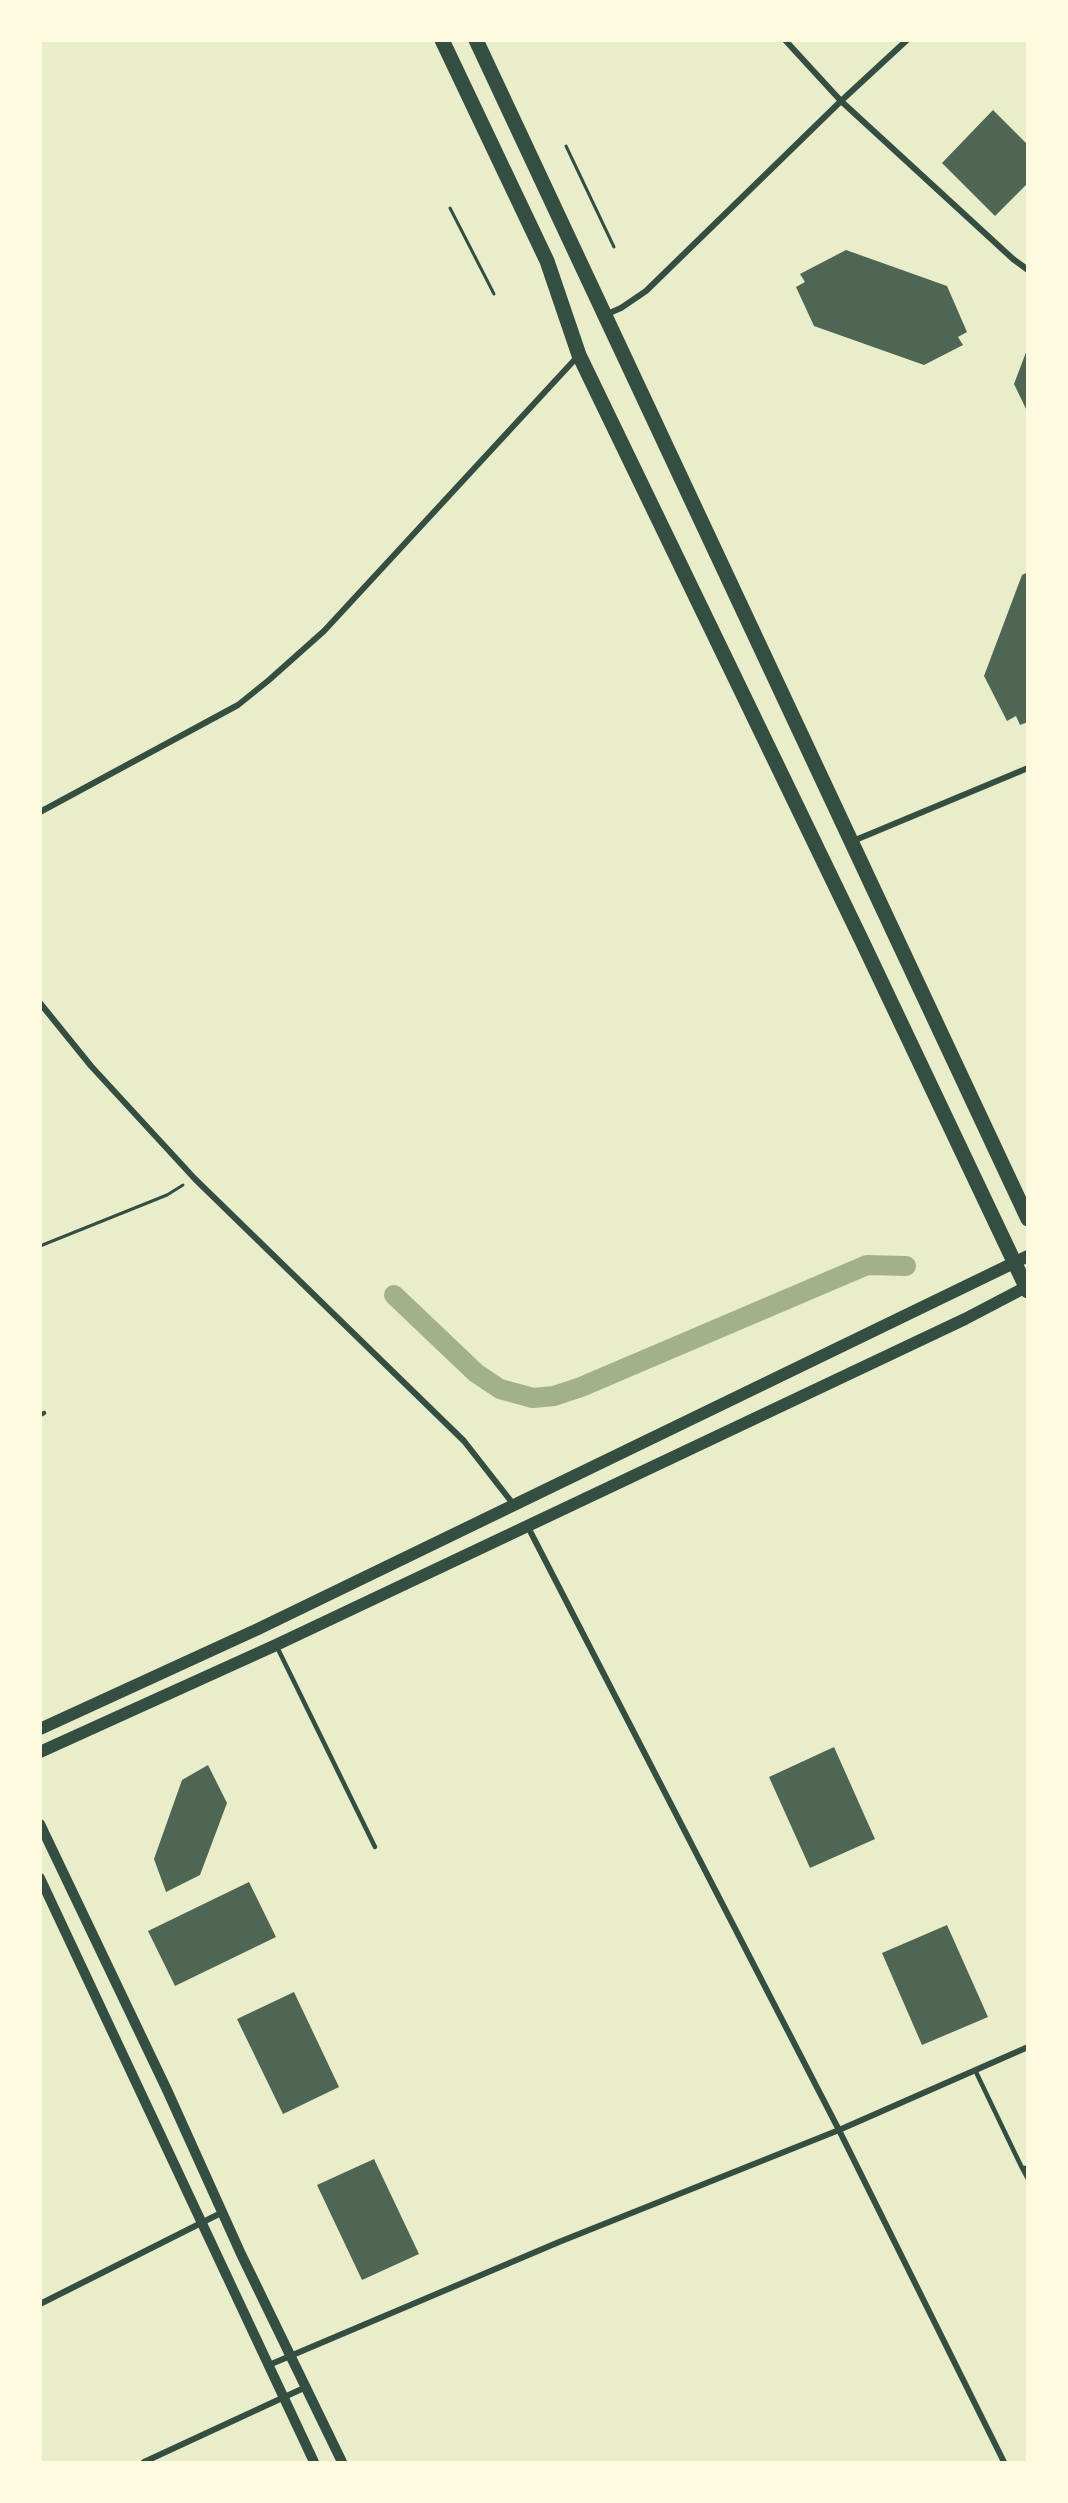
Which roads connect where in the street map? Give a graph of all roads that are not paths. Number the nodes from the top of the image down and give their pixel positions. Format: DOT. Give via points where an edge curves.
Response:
graph roads {
  1 [pos="442,40"];
  2 [pos="476,40"];
  3 [pos="784,40"];
  4 [pos="907,40"];
  5 [pos="841,101"];
  6 [pos="1028,270"];
  7 [pos="605,315"];
  8 [pos="579,355"];
  9 [pos="1028,768"];
  10 [pos="40,812"];
  11 [pos="850,843"];
  12 [pos="40,1003"];
  13 [pos="1028,1219"];
  14 [pos="1021,1259"];
  15 [pos="1027,1288"];
  16 [pos="514,1504"];
  17 [pos="527,1525"];
  18 [pos="276,1645"];
  19 [pos="40,1729"];
  20 [pos="40,1752"];
  21 [pos="40,1824"];
  22 [pos="375,1846"];
  23 [pos="40,1878"];
  24 [pos="1028,2047"];
  25 [pos="975,2070"];
  26 [pos="839,2130"];
  27 [pos="1025,2168"];
  28 [pos="1028,2179"];
  29 [pos="222,2212"];
  30 [pos="201,2222"];
  31 [pos="40,2304"];
  32 [pos="291,2356"];
  33 [pos="269,2365"];
  34 [pos="306,2387"];
  35 [pos="283,2397"];
  36 [pos="144,2463"];
  37 [pos="314,2463"];
  38 [pos="342,2463"];
  39 [pos="1004,2463"];
  1 -- 8 [label="main road" via="547,261"];
  2 -- 7 [label="main road"];
  3 -- 5 [label="street"];
  4 -- 5 [label="street"];
  5 -- 6 [label="street"];
  5 -- 7 [label="street" via="646,291"];
  7 -- 11 [label="main road"];
  8 -- 10 [label="street" via="324,631 269,680 238,705"];
  8 -- 14 [label="main road" via="862,941"];
  9 -- 11 [label="street"];
  11 -- 13 [label="main road"];
  12 -- 16 [label="street" via="91,1066 195,1179 464,1441"];
  14 -- 15 [label="main road"];
  14 -- 16 [label="main road"];
  15 -- 17 [label="main road"];
  16 -- 19 [label="main road" via="258,1629"];
  17 -- 18 [label="main road"];
  17 -- 26 [label="street"];
  18 -- 20 [label="main road"];
  18 -- 22 [label="lane"];
  21 -- 29 [label="street"];
  23 -- 30 [label="street"];
  24 -- 25 [label="street"];
  25 -- 26 [label="street"];
  25 -- 27 [label="lane"];
  26 -- 32 [label="street" via="558,2242"];
  26 -- 39 [label="street"];
  27 -- 28 [label="lane"];
  29 -- 30 [label="street"];
  29 -- 32 [label="street"];
  30 -- 31 [label="street"];
  30 -- 33 [label="street"];
  32 -- 33 [label="street"];
  32 -- 34 [label="street"];
  33 -- 35 [label="street"];
  34 -- 35 [label="street"];
  34 -- 38 [label="street"];
  35 -- 36 [label="street"];
  35 -- 37 [label="street"];
}
